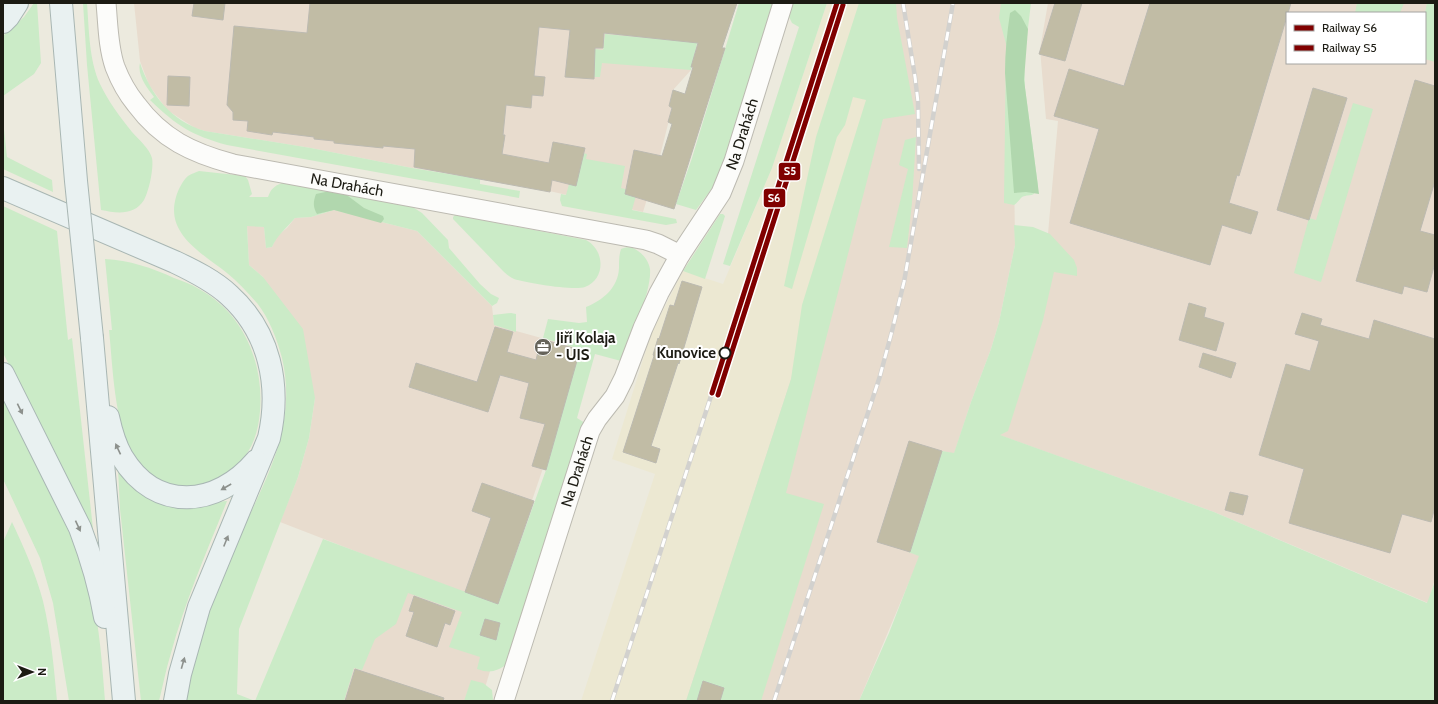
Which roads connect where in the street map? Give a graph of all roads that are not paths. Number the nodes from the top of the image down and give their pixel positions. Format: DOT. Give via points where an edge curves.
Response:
graph roads {
  1 [pos="17,3"];
  2 [pos="61,3"];
  3 [pos="106,3"];
  4 [pos="783,3"];
  5 [pos="3,22"];
  6 [pos="3,188"];
  7 [pos="680,255"];
  8 [pos="92,338"];
  9 [pos="3,374"];
  10 [pos="264,450"];
  11 [pos="119,701"];
  12 [pos="124,701"];
  13 [pos="175,701"];
  14 [pos="504,701"];
  1 -- 5 [label="main road"];
  2 -- 8 [label="main road, bridge"];
  3 -- 7 [label="street, Na Drahách" via="112,57 125,89 155,126 181,145 202,155 241,166 646,240"];
  4 -- 7 [label="street, Na Drahách" via="725,185"];
  6 -- 10 [label="main road" via="187,268 221,289 242,307 260,336 271,374 272,422"];
  7 -- 14 [label="street, Na Drahách" via="651,309 615,396 590,431"];
  10 -- 8 [label="main road, one-way" via="241,477 206,496 176,496 152,488 128,465 118,448 111,428"];
  8 -- 12 [label="main road"];
  9 -- 11 [label="main road, one-way" via="80,528 104,607"];
  13 -- 10 [label="main road, one-way" via="199,607"];
}
